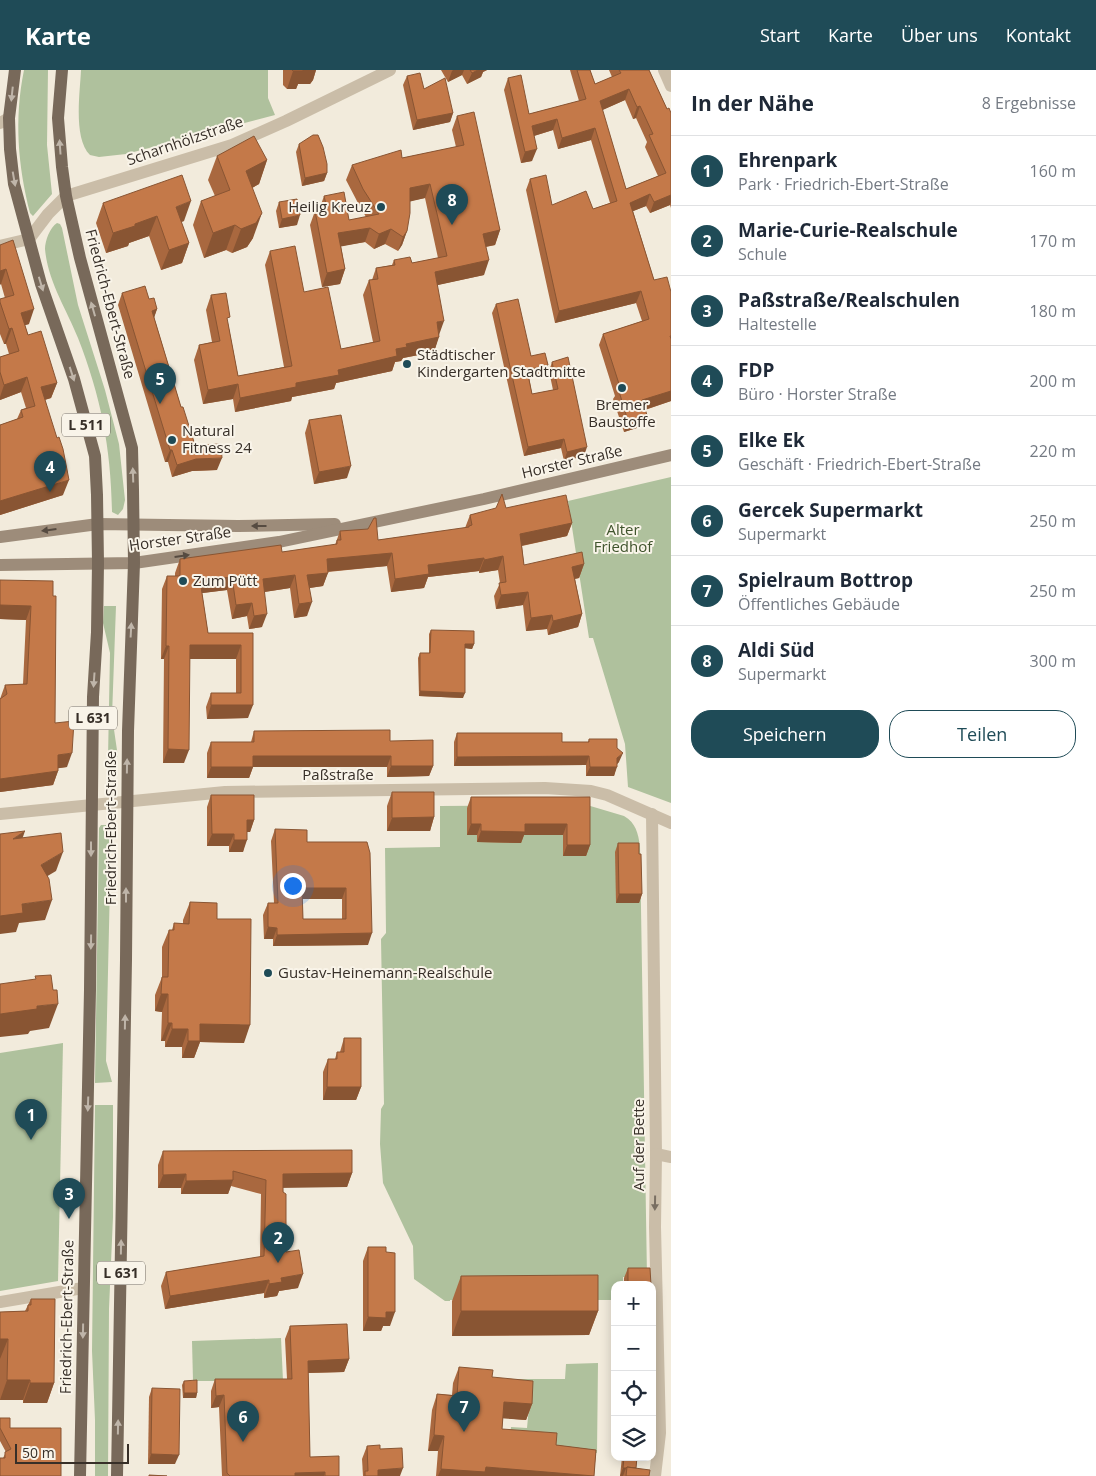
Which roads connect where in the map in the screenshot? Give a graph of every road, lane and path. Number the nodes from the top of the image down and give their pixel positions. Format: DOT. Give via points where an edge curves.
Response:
graph roads {
  1 [pos="15,70"];
  2 [pos="62,70"];
  3 [pos="390,70"];
  4 [pos="664,70"];
  5 [pos="671,86"];
  6 [pos="5,120"];
  7 [pos="66,196"];
  8 [pos="29,239"];
  9 [pos="0,246"];
  10 [pos="671,455"];
  11 [pos="98,524"];
  12 [pos="135,524"];
  13 [pos="362,525"];
  14 [pos="0,536"];
  15 [pos="134,562"];
  16 [pos="98,563"];
  17 [pos="0,565"];
  18 [pos="127,801"];
  19 [pos="91,805"];
  20 [pos="0,814"];
  21 [pos="652,814"];
  22 [pos="671,823"];
  23 [pos="656,1154"];
  24 [pos="671,1157"];
  25 [pos="83,1288"];
  26 [pos="0,1302"];
  27 [pos="80,1476"];
  28 [pos="117,1476"];
  29 [pos="655,1476"];
  1 -- 6 [label="main road, L 511, one-way"];
  7 -- 2 [label="main road, Friedrich-Ebert-Straße / L 511, one-way" via="58,118"];
  3 -- 7 [label="street, Scharnhölzstraße" via="232,146"];
  4 -- 5 [label="street"];
  6 -- 8 [label="main road, L 511, one-way" via="13,176"];
  7 -- 8 [label="street, Scharnhölzstraße"];
  12 -- 7 [label="main road, Friedrich-Ebert-Straße / L 511, one-way" via="132,448"];
  8 -- 9 [label="street"];
  8 -- 11 [label="main road, Friedrich-Ebert-Straße / L 511, one-way" via="95,456"];
  10 -- 13 [label="main road, Horster Straße"];
  11 -- 12 [label="main road, Horster Straße"];
  11 -- 14 [label="main road, Horster Straße, one-way"];
  11 -- 16 [label="main road, Friedrich-Ebert-Straße / L 511"];
  13 -- 12 [label="main road, Horster Straße, one-way"];
  12 -- 15 [label="main road, Friedrich-Ebert-Straße / L 511"];
  15 -- 13 [label="main road, Horster Straße, one-way" via="279,542"];
  15 -- 16 [label="main road, Horster Straße"];
  18 -- 15 [label="main road, Friedrich-Ebert-Straße / L 631, one-way"];
  16 -- 17 [label="main road, Horster Straße"];
  16 -- 19 [label="main road, Friedrich-Ebert-Straße / L 631, one-way"];
  18 -- 19 [label="street, Paßstraße"];
  18 -- 21 [label="street, Paßstraße" via="226,792 545,788 591,791"];
  28 -- 18 [label="main road, Friedrich-Ebert-Straße / L 631, one-way"];
  19 -- 20 [label="street, Paßstraße"];
  19 -- 25 [label="main road, Friedrich-Ebert-Straße / L 631, one-way"];
  21 -- 22 [label="street, Paßstraße"];
  21 -- 23 [label="street, Auf der Bette"];
  23 -- 24 [label="street"];
  23 -- 29 [label="street, Auf der Bette, one-way" via="654,1227 660,1433"];
  25 -- 26 [label="street"];
  25 -- 27 [label="main road, Friedrich-Ebert-Straße / L 631, one-way"];
}
